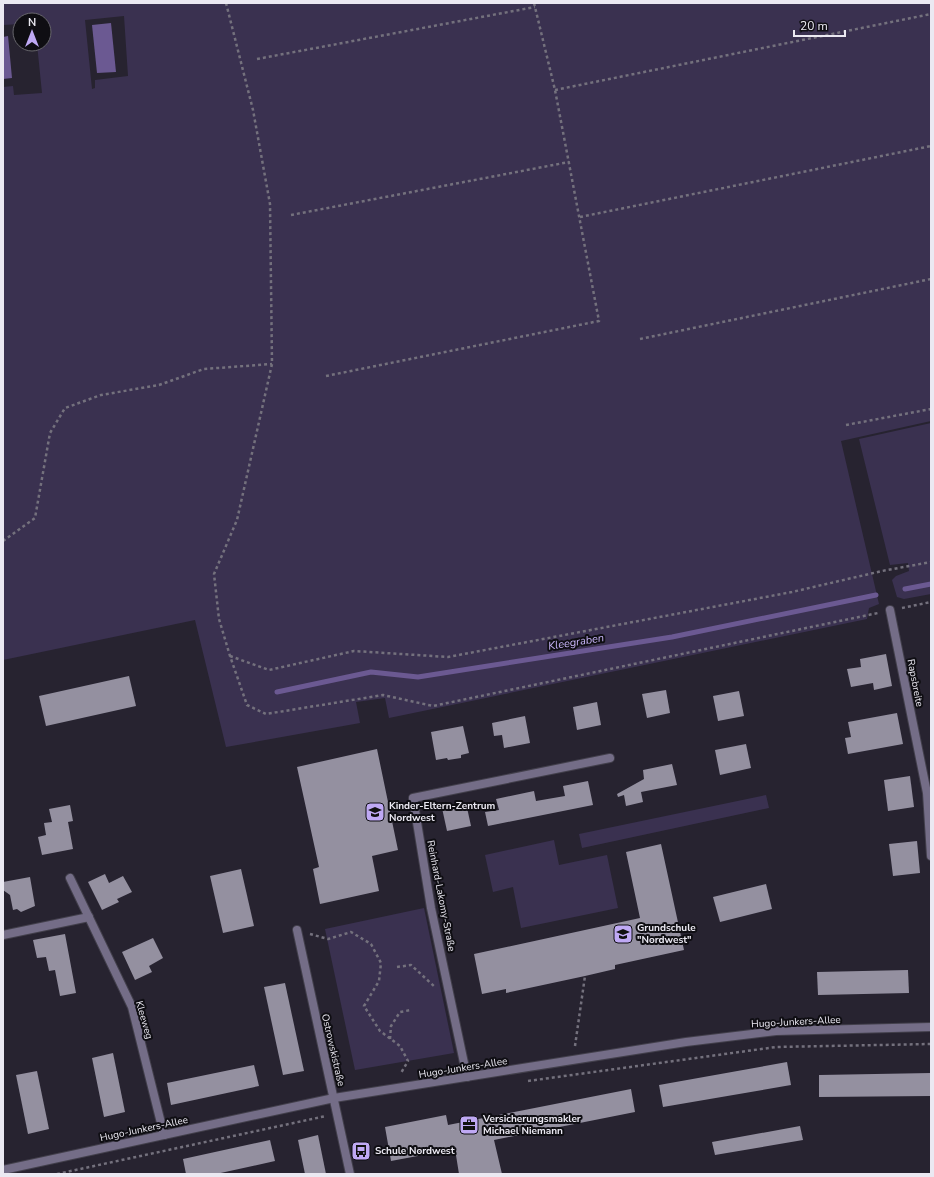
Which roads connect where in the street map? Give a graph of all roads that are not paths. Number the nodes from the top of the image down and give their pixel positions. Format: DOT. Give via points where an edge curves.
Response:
graph roads {
  1 [pos="890,610"];
  2 [pos="610,758"];
  3 [pos="929,793"];
  4 [pos="931,856"];
  5 [pos="70,878"];
  6 [pos="89,917"];
  7 [pos="298,930"];
  8 [pos="3,935"];
  9 [pos="931,1028"];
  10 [pos="467,1077"];
  11 [pos="334,1098"];
  12 [pos="164,1135"];
  13 [pos="3,1170"];
  14 [pos="350,1174"];
  1 -- 3 [label="street, Rapsbreite"];
  2 -- 10 [label="street, Reinhard-Lakomy-Straße" via="413,798 431,908"];
  3 -- 4 [label="street, Rapsbreite"];
  5 -- 6 [label="street, Kleeweg"];
  6 -- 8 [label="street"];
  6 -- 12 [label="street, Kleeweg" via="132,1007"];
  7 -- 11 [label="street, Ostrowskistraße"];
  9 -- 10 [label="street, Hugo-Junkers-Allee" via="776,1031 686,1042"];
  10 -- 11 [label="street, Hugo-Junkers-Allee"];
  11 -- 12 [label="street, Hugo-Junkers-Allee"];
  11 -- 14 [label="street, Ostrowskistraße"];
  12 -- 13 [label="street, Hugo-Junkers-Allee"];
}
